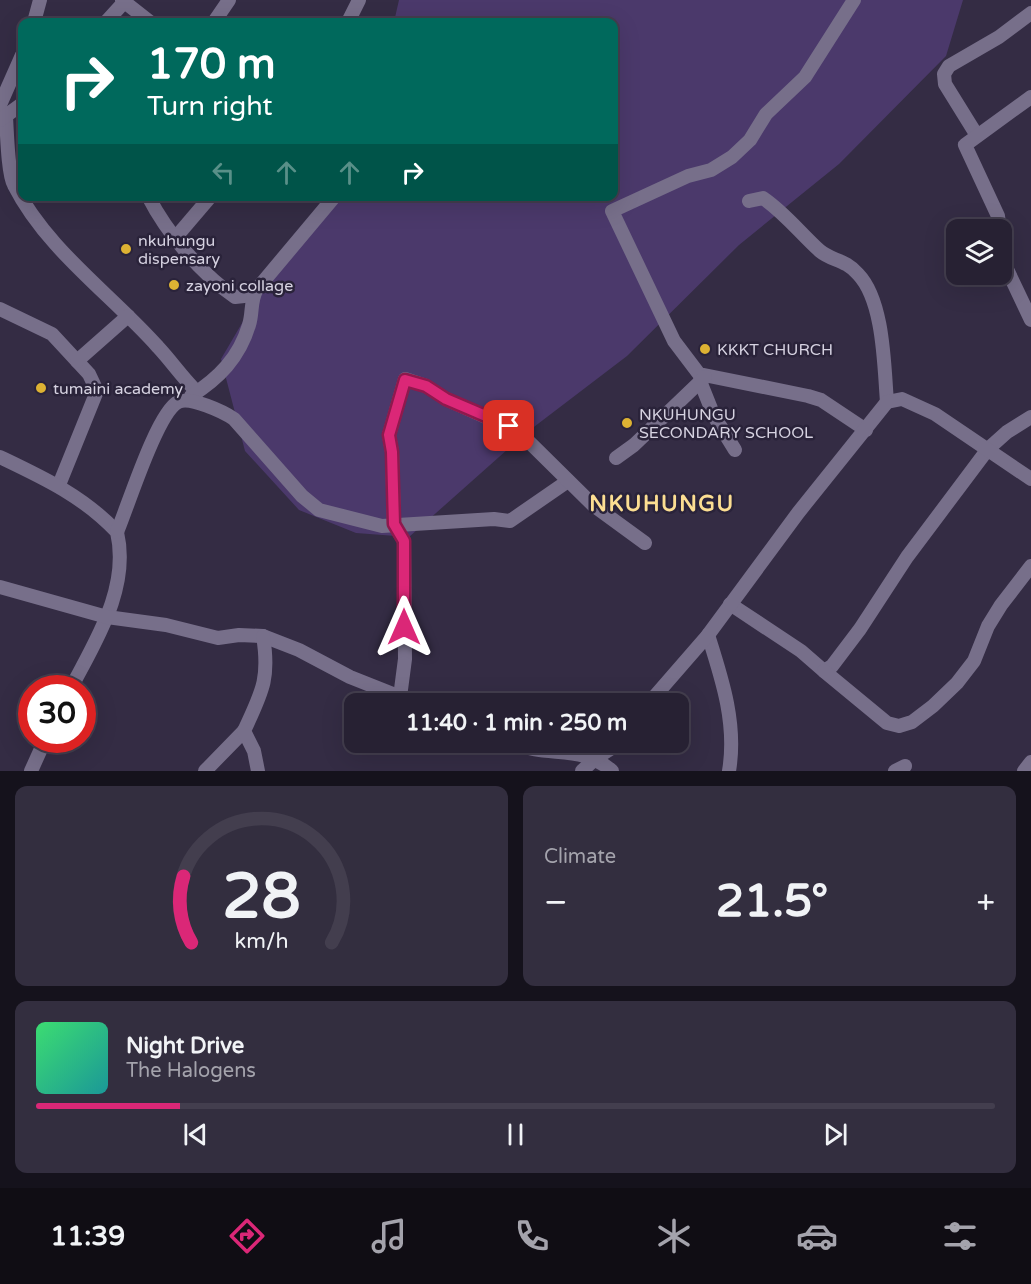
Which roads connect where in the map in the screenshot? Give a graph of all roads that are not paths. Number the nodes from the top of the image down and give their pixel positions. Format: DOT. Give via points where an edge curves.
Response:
graph roads {
  1 [pos="40,0"];
  2 [pos="229,0"];
  3 [pos="358,0"];
  4 [pos="854,0"];
  5 [pos="124,1"];
  6 [pos="1031,13"];
  7 [pos="35,18"];
  8 [pos="109,18"];
  9 [pos="145,18"];
  10 [pos="217,18"];
  11 [pos="350,18"];
  12 [pos="18,67"];
  13 [pos="1031,97"];
  14 [pos="18,106"];
  15 [pos="2,113"];
  16 [pos="976,134"];
  17 [pos="18,192"];
  18 [pos="24,201"];
  19 [pos="151,201"];
  20 [pos="207,201"];
  21 [pos="331,201"];
  22 [pos="749,201"];
  23 [pos="998,219"];
  24 [pos="176,237"];
  25 [pos="1012,280"];
  26 [pos="253,295"];
  27 [pos="0,309"];
  28 [pos="128,316"];
  29 [pos="1031,320"];
  30 [pos="77,361"];
  31 [pos="703,379"];
  32 [pos="197,392"];
  33 [pos="185,400"];
  34 [pos="888,402"];
  35 [pos="1031,417"];
  36 [pos="866,430"];
  37 [pos="735,450"];
  38 [pos="988,450"];
  39 [pos="0,457"];
  40 [pos="616,458"];
  41 [pos="1031,479"];
  42 [pos="568,482"];
  43 [pos="59,485"];
  44 [pos="394,524"];
  45 [pos="117,532"];
  46 [pos="645,543"];
  47 [pos="1031,566"];
  48 [pos="0,587"];
  49 [pos="730,604"];
  50 [pos="107,617"];
  51 [pos="708,635"];
  52 [pos="263,636"];
  53 [pos="824,671"];
  54 [pos="78,675"];
  55 [pos="390,693"];
  56 [pos="401,693"];
  57 [pos="658,693"];
  58 [pos="244,730"];
  59 [pos="39,753"];
  60 [pos="588,753"];
  61 [pos="604,753"];
  62 [pos="596,758"];
  63 [pos="1031,762"];
  64 [pos="31,771"];
  65 [pos="205,771"];
  66 [pos="258,771"];
  67 [pos="582,771"];
  68 [pos="612,771"];
  69 [pos="729,771"];
  70 [pos="1024,771"];
  1 -- 7 [label="street"];
  2 -- 10 [label="street"];
  3 -- 11 [label="street"];
  4 -- 31 [label="street" via="805,77 766,114 750,140 732,157 711,170 668,184 612,211 674,341"];
  5 -- 8 [label="street"];
  5 -- 9 [label="street"];
  6 -- 16 [label="street" via="949,66 944,74 945,84"];
  12 -- 15 [label="street"];
  13 -- 16 [label="street"];
  14 -- 15 [label="street"];
  15 -- 17 [label="street" via="12,183"];
  16 -- 23 [label="street" via="965,145"];
  18 -- 28 [label="street" via="69,258"];
  19 -- 24 [label="street"];
  20 -- 24 [label="street"];
  21 -- 26 [label="street"];
  22 -- 34 [label="street" via="763,198 783,211 793,227 827,257 841,259 859,274 870,290 877,316"];
  24 -- 26 [label="street" via="222,289 235,297"];
  25 -- 29 [label="street"];
  26 -- 32 [label="street" via="241,346 222,374"];
  27 -- 30 [label="street" via="52,334"];
  28 -- 30 [label="street"];
  28 -- 32 [label="street"];
  30 -- 43 [label="street" via="98,391"];
  31 -- 36 [label="street" via="750,383 821,400"];
  31 -- 37 [label="street" via="714,416"];
  31 -- 40 [label="street"];
  32 -- 33 [label="street"];
  33 -- 44 [label="street" via="234,418 319,510 381,526"];
  33 -- 45 [label="street" via="177,402 159,423"];
  34 -- 36 [label="street"];
  34 -- 38 [label="street" via="902,399 922,406"];
  35 -- 38 [label="street"];
  36 -- 49 [label="street"];
  38 -- 41 [label="street"];
  38 -- 53 [label="street" via="860,629"];
  39 -- 43 [label="street"];
  42 -- 44 [label="street" via="510,521"];
  42 -- 44 [label="street" via="519,432 426,386 405,380 389,435"];
  42 -- 46 [label="street"];
  43 -- 45 [label="street" via="93,508"];
  44 -- 56 [label="street" via="404,541 405,659"];
  45 -- 50 [label="street" via="121,572"];
  47 -- 53 [label="street" via="988,626 974,661 933,706 912,722 899,726 887,723"];
  48 -- 50 [label="street"];
  49 -- 51 [label="street"];
  49 -- 53 [label="street"];
  50 -- 52 [label="street" via="218,639"];
  50 -- 54 [label="street"];
  51 -- 57 [label="street"];
  51 -- 69 [label="street" via="732,735"];
  52 -- 55 [label="street"];
  52 -- 58 [label="street" via="267,668 264,688"];
  58 -- 65 [label="street"];
  58 -- 66 [label="street"];
  59 -- 64 [label="street"];
  60 -- 62 [label="street"];
  61 -- 62 [label="street"];
  62 -- 67 [label="street"];
  62 -- 68 [label="street"];
  63 -- 70 [label="street"];
}
